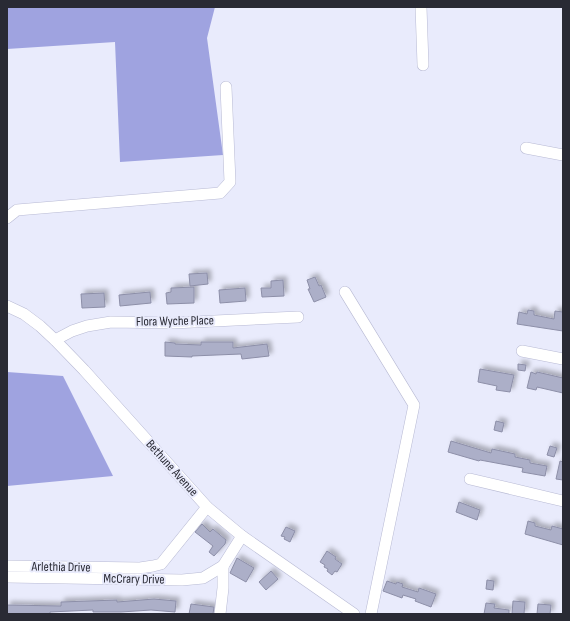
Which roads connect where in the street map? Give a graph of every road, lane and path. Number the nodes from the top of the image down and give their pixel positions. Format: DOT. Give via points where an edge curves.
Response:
graph roads {
  1 [pos="421,7"];
  2 [pos="422,65"];
  3 [pos="226,87"];
  4 [pos="526,148"];
  5 [pos="563,155"];
  6 [pos="7,218"];
  7 [pos="345,292"];
  8 [pos="7,306"];
  9 [pos="298,317"];
  10 [pos="54,340"];
  11 [pos="522,351"];
  12 [pos="563,359"];
  13 [pos="470,479"];
  14 [pos="563,501"];
  15 [pos="207,507"];
  16 [pos="242,536"];
  17 [pos="7,566"];
  18 [pos="223,566"];
  19 [pos="7,577"];
  20 [pos="220,614"];
  21 [pos="354,614"];
  22 [pos="370,614"];
  1 -- 2 [label="street"];
  3 -- 6 [label="street" via="230,182 220,193 18,210"];
  4 -- 5 [label="street"];
  7 -- 22 [label="street" via="414,404"];
  8 -- 10 [label="street, Bethune Avenue" via="24,314"];
  9 -- 10 [label="street, Flora Wyche Place" via="174,323 111,322 87,326"];
  10 -- 15 [label="street, Bethune Avenue"];
  11 -- 12 [label="street"];
  13 -- 14 [label="street"];
  15 -- 16 [label="street, Bethune Avenue"];
  15 -- 17 [label="street, Arlethia Drive" via="161,564 140,568"];
  16 -- 18 [label="street, McCrary Drive"];
  16 -- 21 [label="street, Bethune Avenue"];
  18 -- 19 [label="street, McCrary Drive" via="203,578 182,580"];
  18 -- 20 [label="street"];
}
